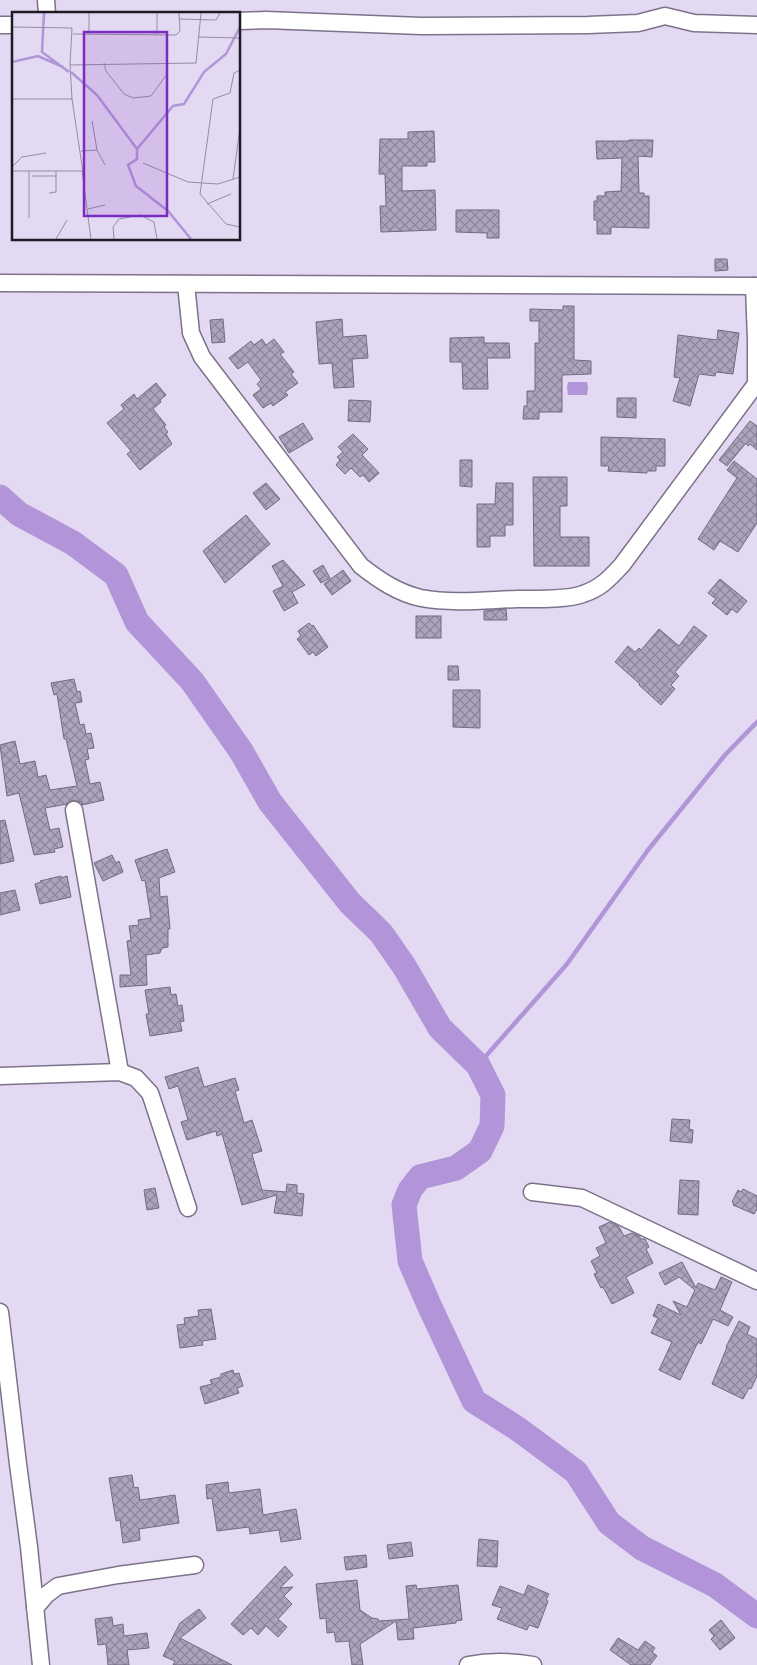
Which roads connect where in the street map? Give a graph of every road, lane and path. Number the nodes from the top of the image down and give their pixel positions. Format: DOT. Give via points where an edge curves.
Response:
graph roads {
  1 [pos="665,8"];
  2 [pos="240,21"];
  3 [pos="757,25"];
  4 [pos="0,283"];
  5 [pos="186,284"];
  6 [pos="756,286"];
  7 [pos="74,810"];
  8 [pos="120,1072"];
  9 [pos="0,1076"];
  10 [pos="532,1192"];
  11 [pos="188,1208"];
  12 [pos="757,1281"];
  13 [pos="0,1312"];
  14 [pos="195,1565"];
  15 [pos="35,1608"];
  16 [pos="41,1665"];
  17 [pos="468,1665"];
  18 [pos="533,1665"];
  1 -- 2 [label="street" via="638,23 588,25 421,26"];
  1 -- 3 [label="street" via="694,23"];
  4 -- 5 [label="street"];
  5 -- 6 [label="street"];
  5 -- 6 [label="street" via="191,333 202,357 360,566 394,588 445,601 581,595 606,583 756,384"];
  7 -- 8 [label="street"];
  8 -- 9 [label="street"];
  8 -- 11 [label="street" via="136,1078 150,1094"];
  10 -- 12 [label="street" via="582,1198"];
  13 -- 15 [label="street"];
  14 -- 15 [label="street" via="58,1586 46,1594"];
  15 -- 16 [label="street"];
  17 -- 18 [label="street" via="510,1661"];
}
